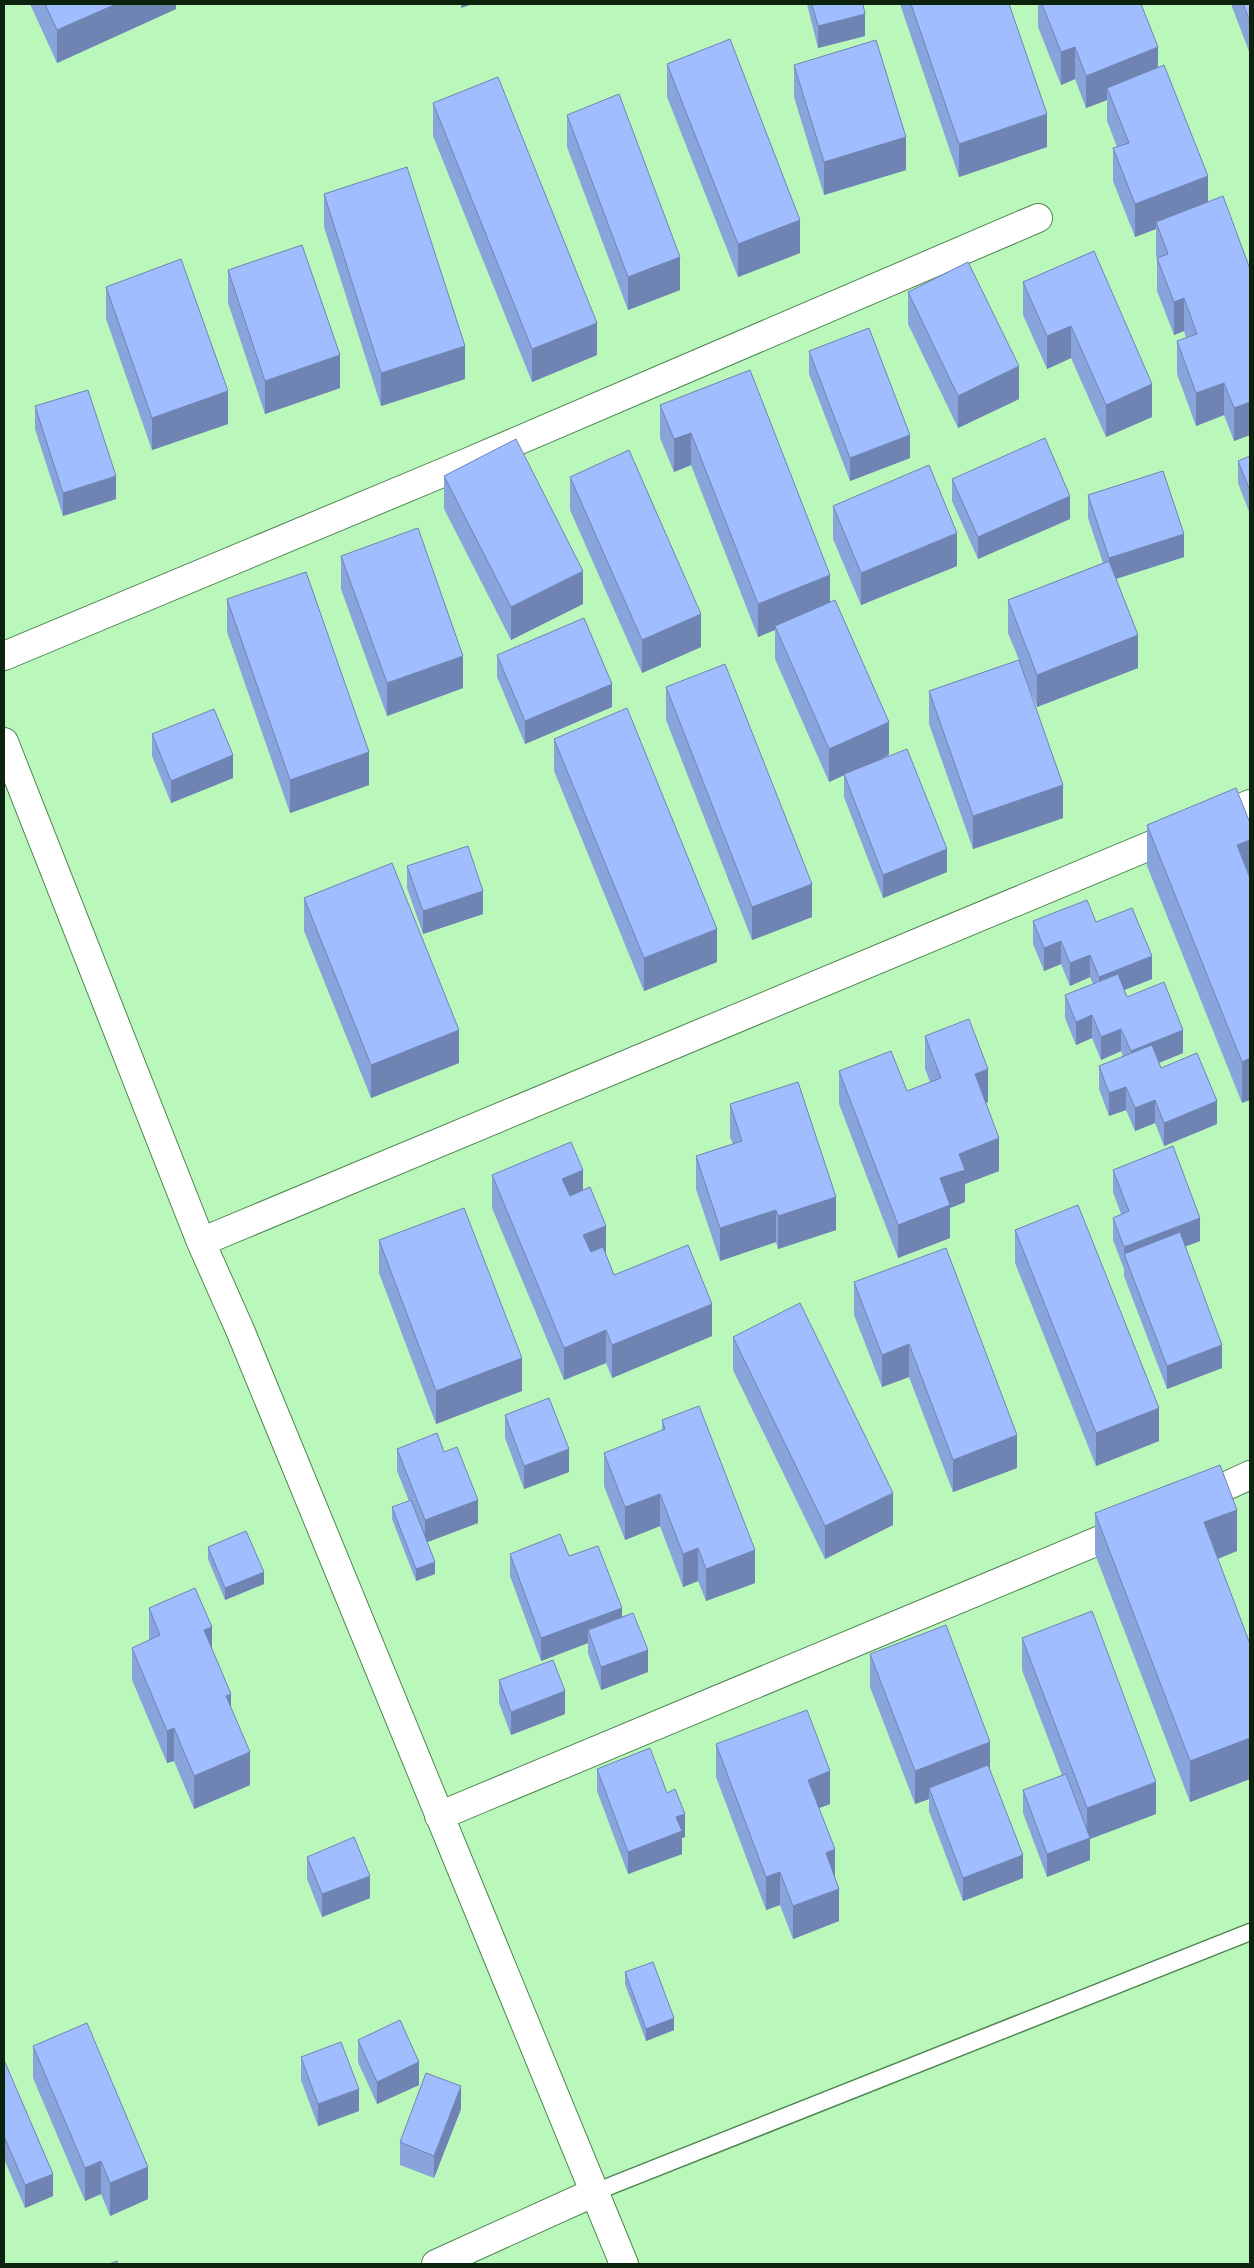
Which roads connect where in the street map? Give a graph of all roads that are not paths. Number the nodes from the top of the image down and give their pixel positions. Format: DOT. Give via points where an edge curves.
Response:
graph roads {
  1 [pos="1038,218"];
  2 [pos="4,656"];
  3 [pos="4,742"];
  4 [pos="1250,804"];
  5 [pos="201,1242"];
  6 [pos="1250,1476"];
  7 [pos="439,1816"];
  8 [pos="1250,1932"];
  9 [pos="595,2192"];
  10 [pos="436,2264"];
  11 [pos="624,2264"];
  1 -- 2 [label="street"];
  3 -- 5 [label="street"];
  4 -- 5 [label="street"];
  5 -- 7 [label="street"];
  6 -- 7 [label="street"];
  7 -- 9 [label="street"];
  8 -- 9 [label="lane"];
  9 -- 10 [label="street"];
  9 -- 11 [label="street"];
}
